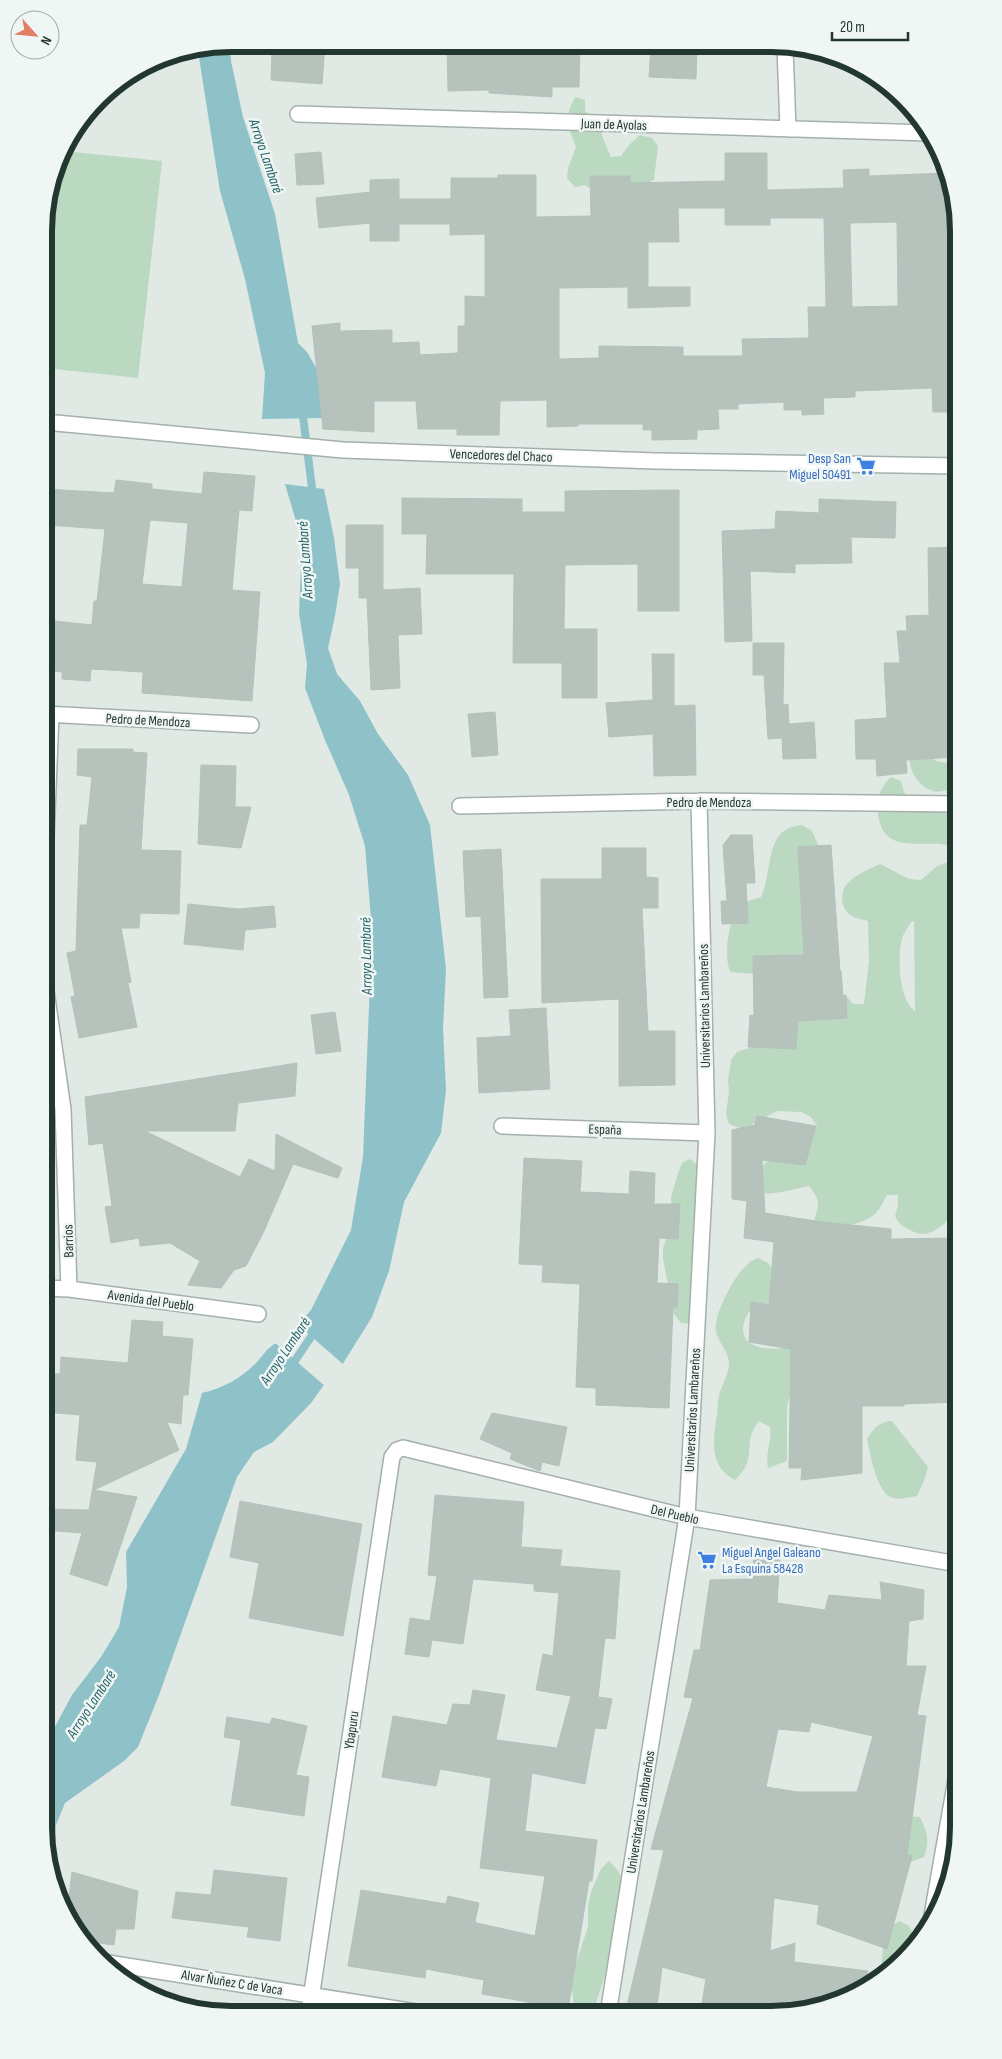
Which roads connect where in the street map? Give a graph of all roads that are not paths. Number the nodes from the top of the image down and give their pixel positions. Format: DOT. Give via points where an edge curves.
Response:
graph roads {
  1 [pos="785,53"];
  2 [pos="298,114"];
  3 [pos="788,130"];
  4 [pos="919,133"];
  5 [pos="52,423"];
  6 [pos="950,466"];
  7 [pos="52,714"];
  8 [pos="252,725"];
  9 [pos="699,801"];
  10 [pos="950,804"];
  11 [pos="460,806"];
  12 [pos="52,1035"];
  13 [pos="502,1126"];
  14 [pos="707,1133"];
  15 [pos="52,1288"];
  16 [pos="69,1289"];
  17 [pos="258,1314"];
  18 [pos="396,1450"];
  19 [pos="687,1517"];
  20 [pos="950,1563"];
  21 [pos="950,1813"];
  22 [pos="935,1898"];
  23 [pos="117,1964"];
  24 [pos="312,1994"];
  25 [pos="310,2006"];
  26 [pos="381,2006"];
  27 [pos="609,2006"];
  1 -- 3 [label="street"];
  2 -- 3 [label="street, Juan de Ayolas"];
  3 -- 4 [label="street, Juan de Ayolas"];
  5 -- 6 [label="street, Vencedores del Chaco" via="344,450 645,461"];
  7 -- 8 [label="street, Pedro de Mendoza"];
  9 -- 10 [label="street, Pedro de Mendoza"];
  9 -- 11 [label="street, Pedro de Mendoza"];
  9 -- 14 [label="street, Universitarios Lambareños"];
  12 -- 16 [label="street, Barrios" via="62,1109"];
  13 -- 14 [label="street, España"];
  14 -- 19 [label="street, Universitarios Lambareños"];
  15 -- 16 [label="street, Avenida del Pueblo"];
  16 -- 17 [label="street, Avenida del Pueblo"];
  18 -- 19 [label="street, Del Pueblo" via="403,1448"];
  18 -- 24 [label="street, Ybapuru" via="392,1457"];
  19 -- 20 [label="street, Del Pueblo"];
  19 -- 27 [label="street, Universitarios Lambareños"];
  21 -- 22 [label="street"];
  23 -- 24 [label="street, Alvar Ñuñez C de Vaca"];
  24 -- 25 [label="street, Ybapuru"];
  24 -- 26 [label="street, Alvar Ñuñez C de Vaca"];
}
